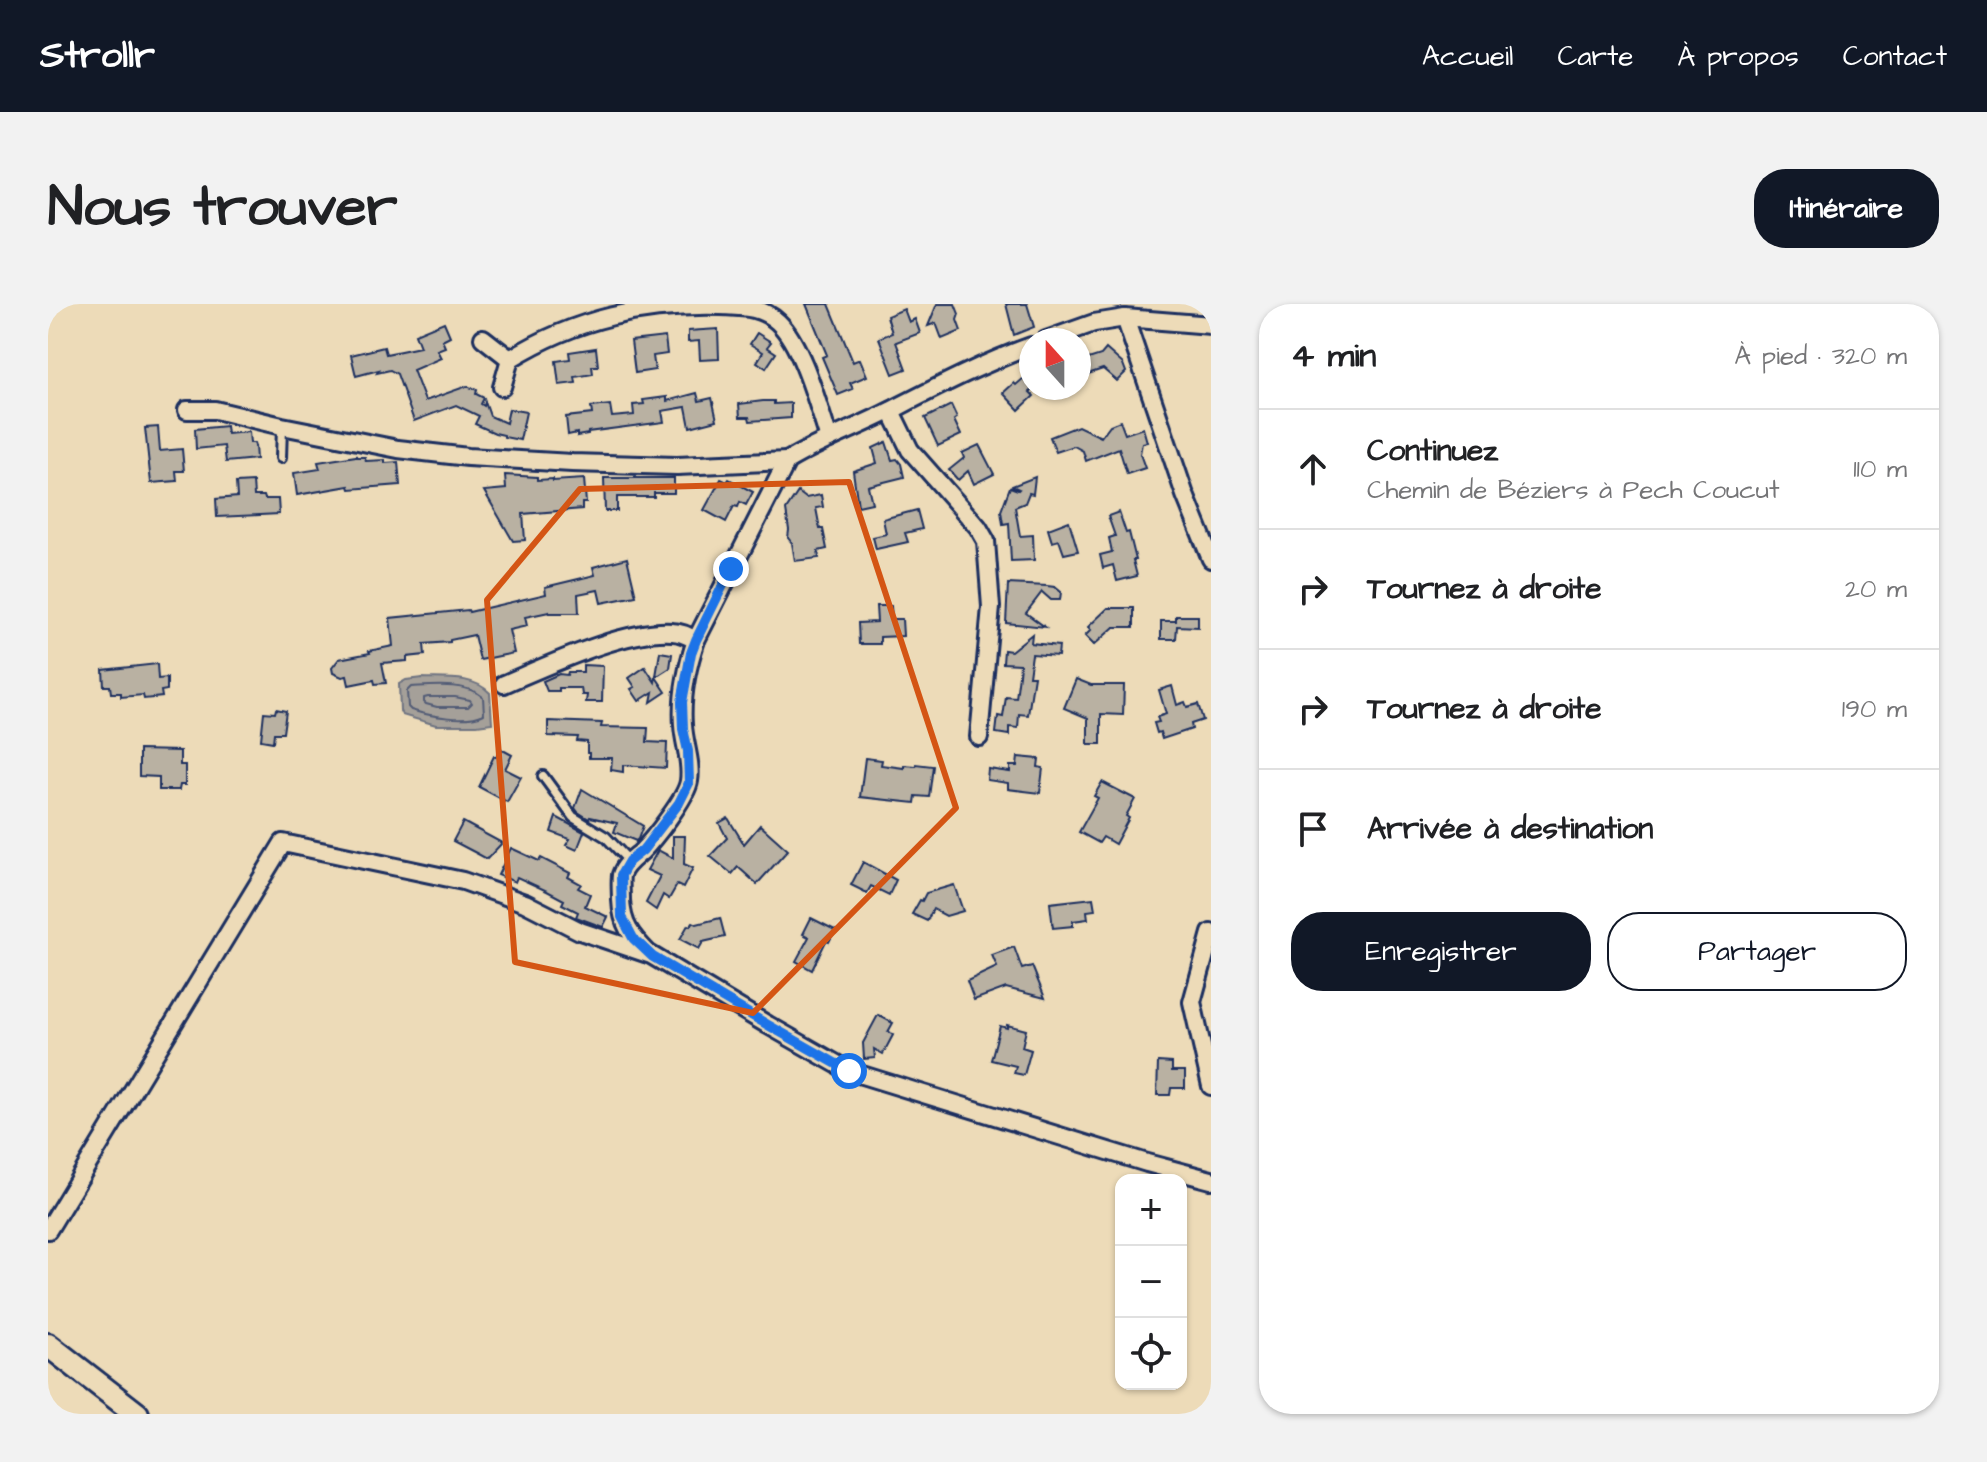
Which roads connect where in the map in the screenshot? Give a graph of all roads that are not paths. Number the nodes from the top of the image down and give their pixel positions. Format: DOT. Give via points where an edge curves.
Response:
graph roads {
  1 [pos="1125,318"];
  2 [pos="1211,325"];
  3 [pos="1080,328"];
  4 [pos="483,338"];
  5 [pos="1019,351"];
  6 [pos="510,359"];
  7 [pos="502,387"];
  8 [pos="187,410"];
  9 [pos="891,411"];
  10 [pos="282,426"];
  11 [pos="829,439"];
  12 [pos="281,458"];
  13 [pos="787,461"];
  14 [pos="1211,559"];
  15 [pos="696,640"];
  16 [pos="504,684"];
  17 [pos="979,737"];
  18 [pos="543,776"];
  19 [pos="629,861"];
  20 [pos="1211,933"];
  21 [pos="651,955"];
  22 [pos="1211,1086"];
  23 [pos="1211,1180"];
  24 [pos="48,1230"];
  25 [pos="48,1345"];
  26 [pos="137,1414"];
  1 -- 2 [label="street"];
  1 -- 3 [label="street"];
  1 -- 14 [label="street"];
  4 -- 6 [label="street"];
  5 -- 9 [label="street"];
  6 -- 7 [label="street"];
  6 -- 11 [label="street" via="577,326 646,308 757,308 778,322 799,352"];
  8 -- 10 [label="street" via="215,410"];
  9 -- 11 [label="street"];
  9 -- 17 [label="street" via="910,450 986,541 991,607"];
  10 -- 12 [label="lane"];
  10 -- 13 [label="street" via="468,457 677,466"];
  11 -- 13 [label="street"];
  13 -- 15 [label="street"];
  15 -- 16 [label="street" via="675,632 652,632 587,650"];
  15 -- 19 [label="street" via="682,702 689,783 643,850"];
  18 -- 19 [label="lane" via="573,817 606,837"];
  19 -- 21 [label="street" via="621,875 622,917"];
  20 -- 22 [label="street" via="1192,1002"];
  21 -- 23 [label="street" via="849,1071"];
  21 -- 24 [label="street" via="463,881 283,843"];
  25 -- 26 [label="main road"];
}
